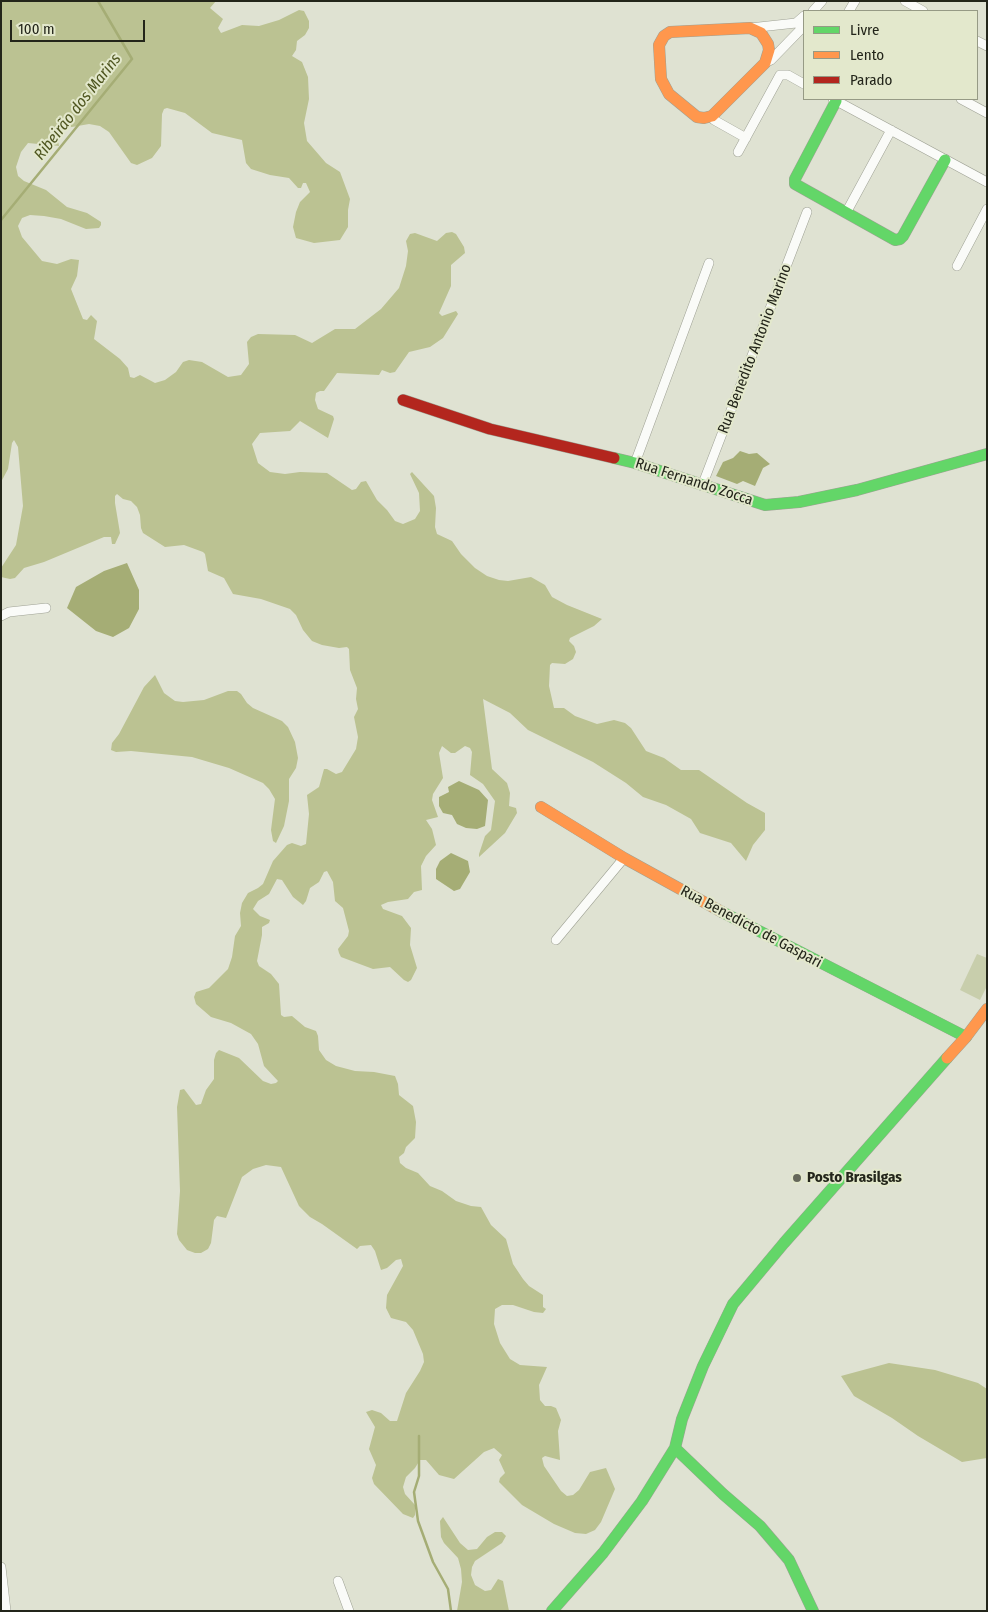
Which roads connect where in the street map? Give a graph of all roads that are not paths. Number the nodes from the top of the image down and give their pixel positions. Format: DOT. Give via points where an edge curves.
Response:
graph roads {
  1 [pos="905,1"];
  2 [pos="921,10"];
  3 [pos="803,17"];
  4 [pos="803,27"];
  5 [pos="750,28"];
  6 [pos="765,63"];
  7 [pos="803,83"];
  8 [pos="834,100"];
  9 [pos="963,100"];
  10 [pos="987,113"];
  11 [pos="712,116"];
  12 [pos="891,130"];
  13 [pos="746,138"];
  14 [pos="738,152"];
  15 [pos="945,160"];
  16 [pos="987,182"];
  17 [pos="987,209"];
  18 [pos="807,212"];
  19 [pos="846,213"];
  20 [pos="709,264"];
  21 [pos="957,266"];
  22 [pos="403,400"];
  23 [pos="987,454"];
  24 [pos="636,463"];
  25 [pos="702,486"];
  26 [pos="46,608"];
  27 [pos="1,616"];
  28 [pos="541,807"];
  29 [pos="624,858"];
  30 [pos="556,940"];
  31 [pos="987,1009"];
  32 [pos="966,1037"];
  33 [pos="675,1448"];
  34 [pos="1,1568"];
  35 [pos="338,1581"];
  36 [pos="6,1611"];
  37 [pos="349,1611"];
  38 [pos="552,1611"];
  39 [pos="813,1611"];
  1 -- 2 [label="street"];
  3 -- 5 [label="street" via="796,23"];
  4 -- 6 [label="street"];
  5 -- 6 [label="street" via="761,33 768,44"];
  5 -- 11 [label="street" via="670,32 660,41 661,79 669,94 697,117"];
  6 -- 11 [label="street"];
  7 -- 13 [label="street" via="788,75 780,75"];
  8 -- 12 [label="street"];
  8 -- 19 [label="street" via="794,183"];
  9 -- 10 [label="street"];
  11 -- 13 [label="street"];
  12 -- 15 [label="street"];
  12 -- 19 [label="street"];
  13 -- 14 [label="street"];
  15 -- 16 [label="street"];
  15 -- 19 [label="street" via="900,240"];
  17 -- 21 [label="street"];
  18 -- 25 [label="street, Rua Benedito Antonio Marino"];
  20 -- 24 [label="street"];
  22 -- 24 [label="street, Rua Fernando Zocca" via="490,429"];
  23 -- 25 [label="street, Rua Fernando Zocca" via="857,490 799,502 765,505"];
  24 -- 25 [label="street, Rua Fernando Zocca"];
  26 -- 27 [label="street" via="8,612"];
  28 -- 29 [label="street, Rua Benedicto de Gaspari"];
  29 -- 30 [label="street"];
  29 -- 32 [label="street, Rua Benedicto de Gaspari" via="746,926"];
  31 -- 32 [label="street"];
  32 -- 33 [label="street" via="733,1304 682,1419"];
  33 -- 38 [label="street" via="642,1502"];
  33 -- 39 [label="street" via="760,1526 789,1560"];
  34 -- 36 [label="street"];
  35 -- 37 [label="street"];
}
